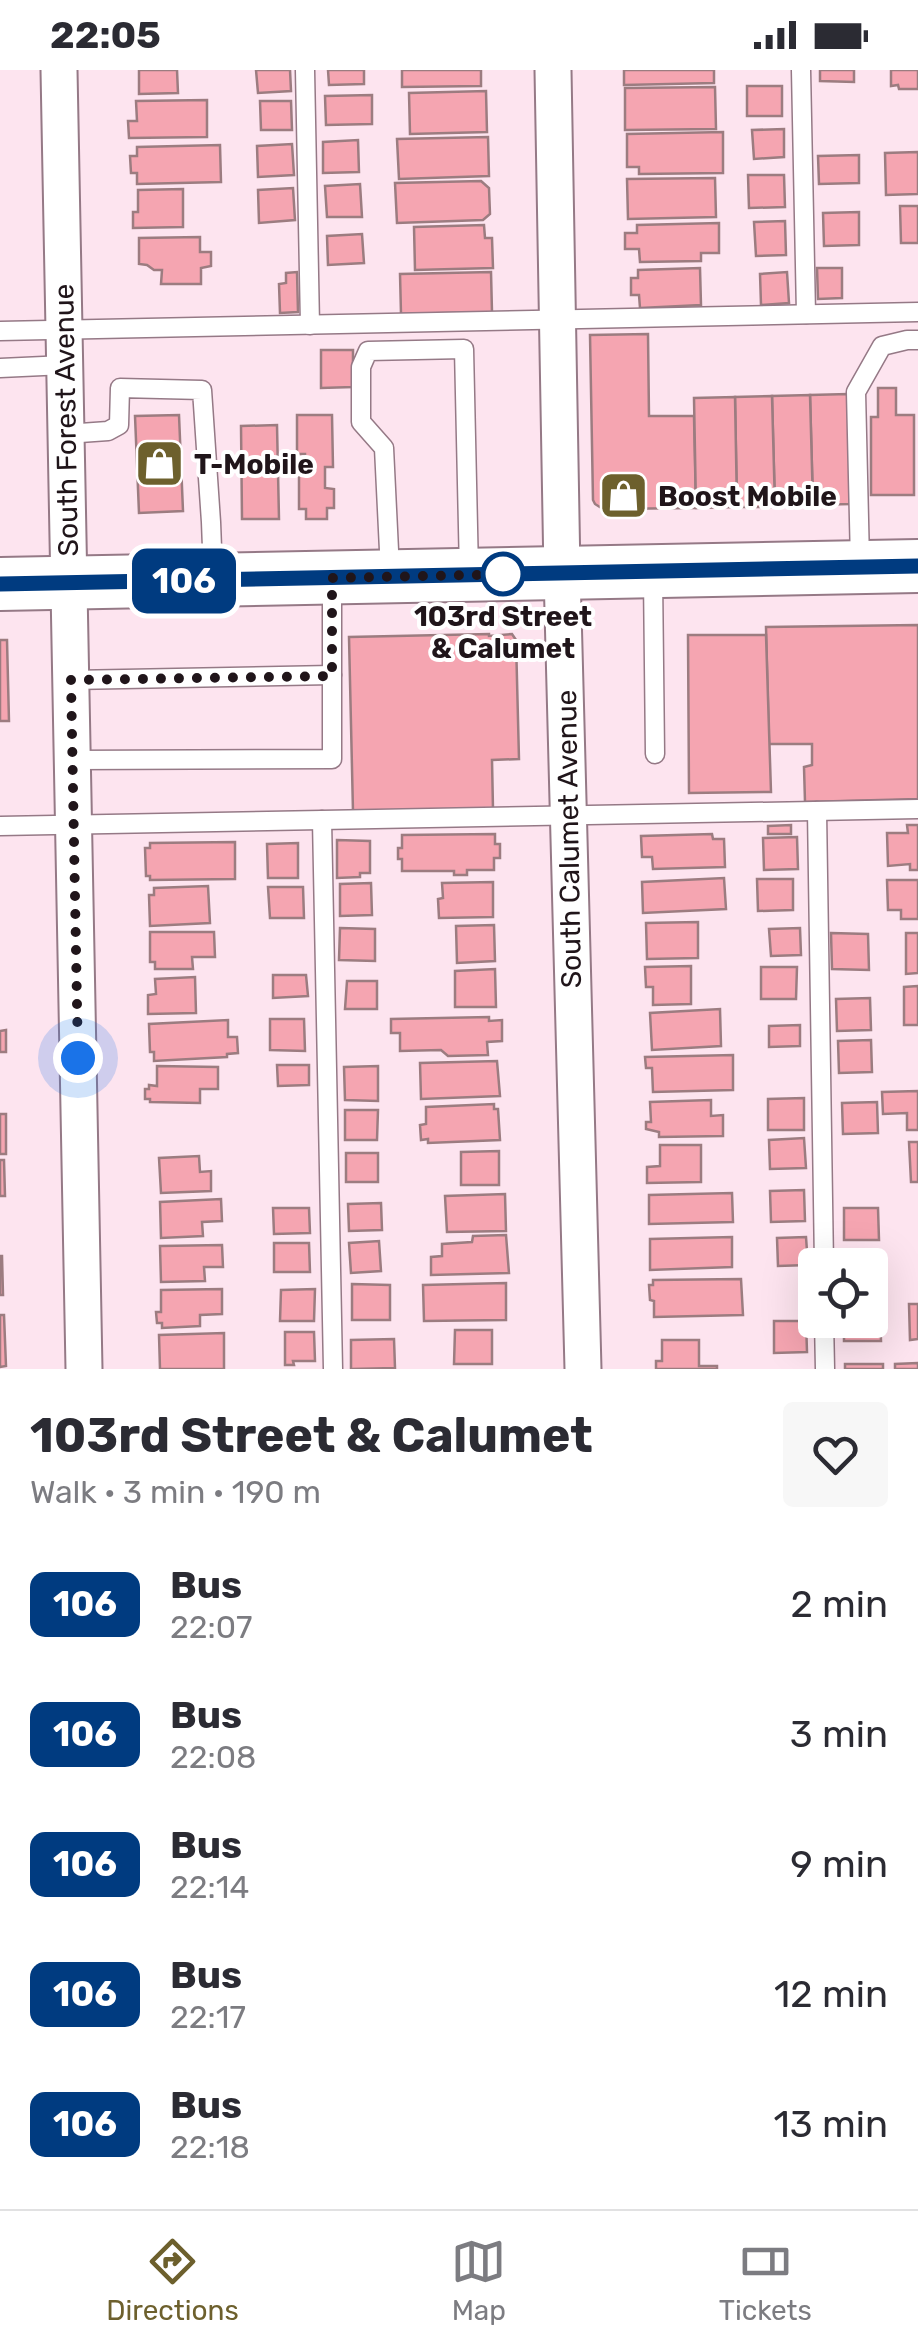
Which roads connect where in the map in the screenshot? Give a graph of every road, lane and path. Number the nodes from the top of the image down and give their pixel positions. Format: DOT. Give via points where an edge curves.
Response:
graph roads {
  1 [pos="59,70"];
  2 [pos="305,70"];
  3 [pos="553,70"];
  4 [pos="801,70"];
  5 [pos="918,312"];
  6 [pos="806,314"];
  7 [pos="558,320"];
  8 [pos="310,325"];
  9 [pos="64,330"];
  10 [pos="0,332"];
  11 [pos="918,340"];
  12 [pos="64,365"];
  13 [pos="0,368"];
  14 [pos="66,434"];
  15 [pos="918,566"];
  16 [pos="860,567"];
  17 [pos="653,571"];
  18 [pos="562,573"];
  19 [pos="469,575"];
  20 [pos="390,576"];
  21 [pos="332,578"];
  22 [pos="213,580"];
  23 [pos="68,582"];
  24 [pos="0,584"];
  25 [pos="332,676"];
  26 [pos="71,680"];
  27 [pos="655,754"];
  28 [pos="72,760"];
  29 [pos="918,809"];
  30 [pos="817,811"];
  31 [pos="569,815"];
  32 [pos="322,820"];
  33 [pos="74,824"];
  34 [pos="0,826"];
  35 [pos="824,1248"];
  36 [pos="824,1338"];
  37 [pos="84,1369"];
  38 [pos="333,1369"];
  39 [pos="583,1369"];
  40 [pos="825,1369"];
  1 -- 9 [label="street, South Forest Avenue"];
  2 -- 8 [label="lane"];
  3 -- 7 [label="street, South Calumet Avenue"];
  4 -- 6 [label="lane"];
  5 -- 6 [label="lane"];
  6 -- 7 [label="lane"];
  7 -- 8 [label="lane"];
  7 -- 18 [label="street, South Calumet Avenue"];
  8 -- 9 [label="lane"];
  9 -- 10 [label="lane"];
  9 -- 12 [label="street, South Forest Avenue"];
  11 -- 16 [label="lane" via="882,346 856,392"];
  12 -- 13 [label="lane"];
  12 -- 14 [label="street, South Forest Avenue"];
  14 -- 22 [label="lane" via="119,425 120,388 202,390"];
  14 -- 23 [label="street, South Forest Avenue"];
  15 -- 16 [label="main road"];
  16 -- 17 [label="main road"];
  17 -- 18 [label="main road"];
  17 -- 27 [label="lane"];
  18 -- 19 [label="main road"];
  18 -- 31 [label="street, South Calumet Avenue"];
  19 -- 20 [label="main road"];
  19 -- 20 [label="lane" via="464,349 368,351 361,367 361,422 384,448"];
  20 -- 21 [label="main road"];
  21 -- 22 [label="main road"];
  21 -- 25 [label="lane"];
  22 -- 23 [label="main road"];
  23 -- 24 [label="main road"];
  23 -- 26 [label="street, South Forest Avenue"];
  25 -- 26 [label="lane"];
  25 -- 28 [label="lane" via="332,758"];
  26 -- 28 [label="street, South Forest Avenue"];
  28 -- 33 [label="street, South Forest Avenue"];
  29 -- 30 [label="lane"];
  30 -- 31 [label="lane"];
  30 -- 35 [label="lane"];
  31 -- 32 [label="lane"];
  31 -- 39 [label="street, South Calumet Avenue"];
  32 -- 33 [label="lane"];
  32 -- 38 [label="lane"];
  33 -- 34 [label="lane"];
  33 -- 37 [label="street, South Forest Avenue"];
  36 -- 40 [label="lane"];
}
